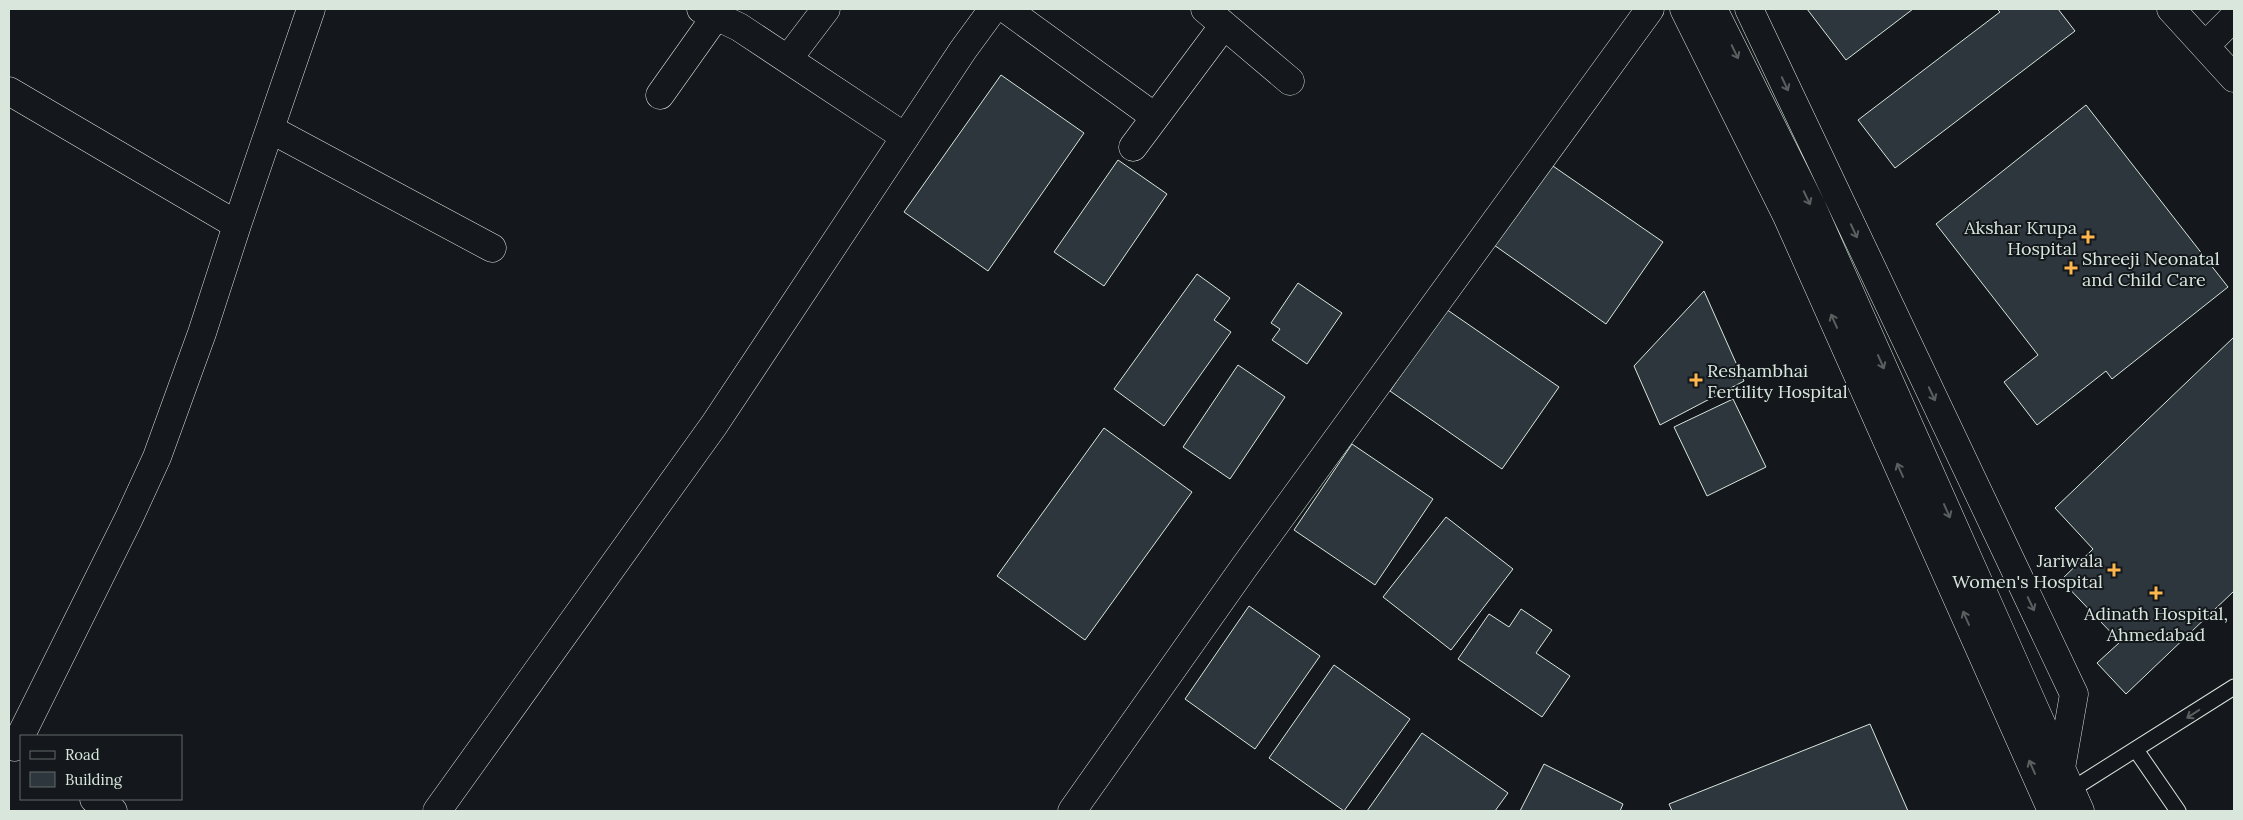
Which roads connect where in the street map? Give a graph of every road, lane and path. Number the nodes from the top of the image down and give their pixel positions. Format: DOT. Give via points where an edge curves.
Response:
graph roads {
  1 [pos="311,9"];
  2 [pos="826,9"];
  3 [pos="993,9"];
  4 [pos="1006,9"];
  5 [pos="1650,9"];
  6 [pos="1684,9"];
  7 [pos="1713,9"];
  8 [pos="1749,9"];
  9 [pos="2170,9"];
  10 [pos="712,11"];
  11 [pos="1214,17"];
  12 [pos="2234,17"];
  13 [pos="2204,46"];
  14 [pos="788,59"];
  15 [pos="2234,78"];
  16 [pos="1290,81"];
  17 [pos="9,91"];
  18 [pos="660,95"];
  19 [pos="1155,117"];
  20 [pos="270,129"];
  21 [pos="905,137"];
  22 [pos="1132,147"];
  23 [pos="237,225"];
  24 [pos="492,248"];
  25 [pos="2234,687"];
  26 [pos="21,735"];
  27 [pos="2136,750"];
  28 [pos="2071,790"];
  29 [pos="96,800"];
  30 [pos="113,811"];
  31 [pos="437,811"];
  32 [pos="1072,811"];
  33 [pos="2052,811"];
  34 [pos="2178,811"];
  1 -- 20 [label="street"];
  2 -- 14 [label="street"];
  3 -- 21 [label="street"];
  4 -- 19 [label="street"];
  5 -- 32 [label="street" via="1245,566"];
  33 -- 6 [label="street, one-way" via="1787,216"];
  7 -- 28 [label="street, one-way" via="1811,205"];
  8 -- 28 [label="street, one-way" via="2074,694"];
  9 -- 13 [label="street"];
  10 -- 14 [label="street"];
  10 -- 18 [label="street"];
  11 -- 16 [label="street"];
  11 -- 19 [label="street"];
  12 -- 13 [label="street"];
  13 -- 15 [label="street"];
  14 -- 21 [label="street"];
  17 -- 23 [label="street"];
  19 -- 22 [label="street"];
  20 -- 23 [label="street"];
  20 -- 24 [label="street"];
  21 -- 31 [label="street" via="714,425"];
  23 -- 26 [label="street" via="202,333 156,457 130,518"];
  25 -- 27 [label="lane, one-way"];
  27 -- 28 [label="lane"];
  27 -- 34 [label="lane"];
  29 -- 30 [label="street"];
}
